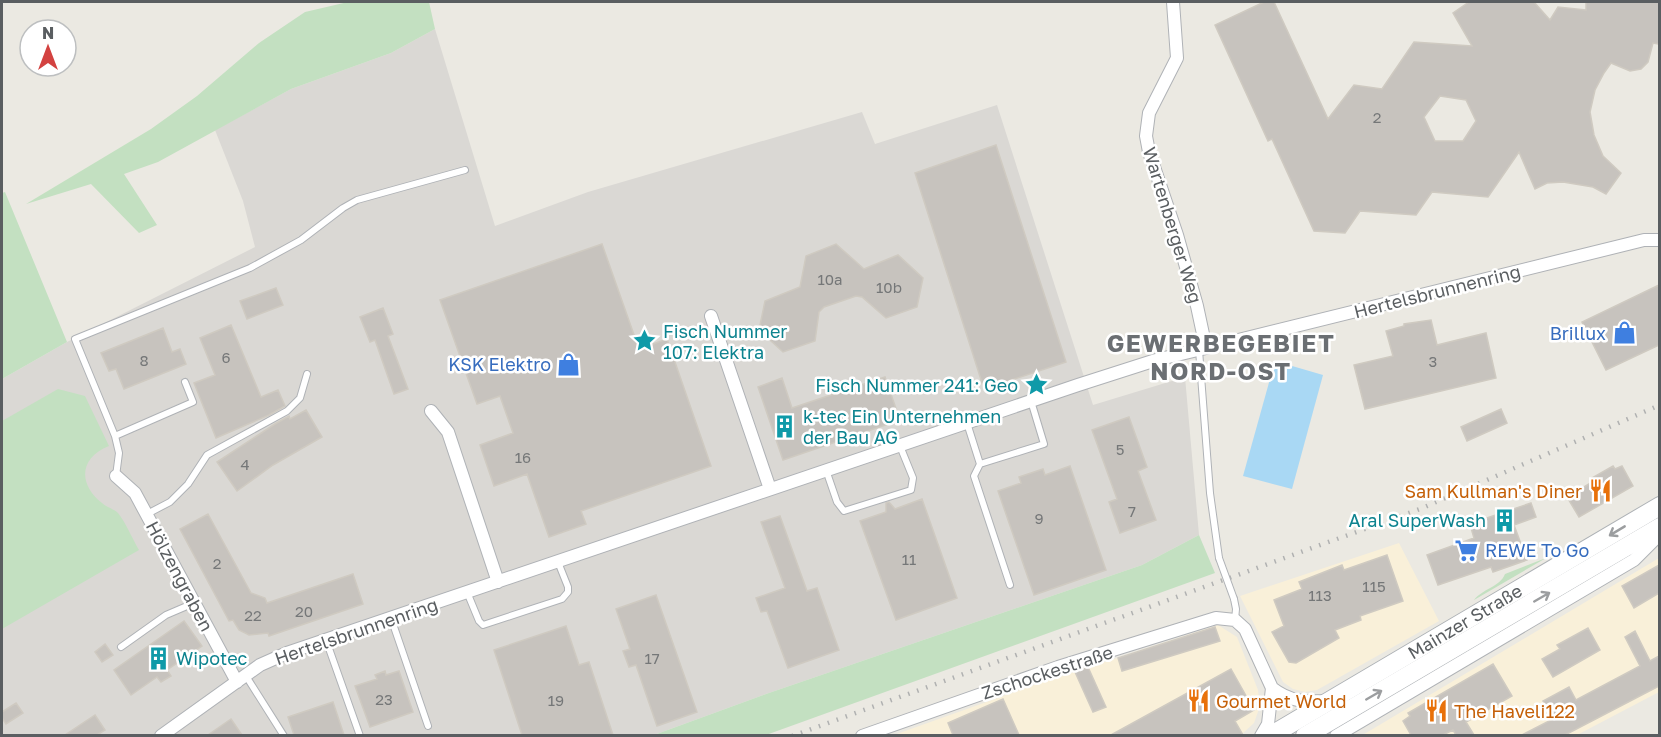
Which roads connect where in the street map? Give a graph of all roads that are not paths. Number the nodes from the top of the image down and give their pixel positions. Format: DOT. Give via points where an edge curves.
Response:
graph roads {
  1 [pos="1173,2"];
  2 [pos="465,170"];
  3 [pos="1659,240"];
  4 [pos="711,316"];
  5 [pos="1203,349"];
  6 [pos="307,374"];
  7 [pos="185,382"];
  8 [pos="1030,401"];
  9 [pos="431,411"];
  10 [pos="966,422"];
  11 [pos="115,436"];
  12 [pos="900,445"];
  13 [pos="980,464"];
  14 [pos="825,470"];
  15 [pos="116,476"];
  16 [pos="770,489"];
  17 [pos="1659,506"];
  18 [pos="146,514"];
  19 [pos="1659,527"];
  20 [pos="1659,534"];
  21 [pos="558,562"];
  22 [pos="498,582"];
  23 [pos="1010,585"];
  24 [pos="467,592"];
  25 [pos="194,603"];
  26 [pos="391,618"];
  27 [pos="1235,620"];
  28 [pos="326,640"];
  29 [pos="121,648"];
  30 [pos="242,679"];
  31 [pos="1272,688"];
  32 [pos="1329,700"];
  33 [pos="428,726"];
  34 [pos="161,735"];
  35 [pos="284,735"];
  36 [pos="360,735"];
  37 [pos="862,735"];
  38 [pos="1261,735"];
  39 [pos="1270,735"];
  40 [pos="1305,735"];
  41 [pos="1336,735"];
  1 -- 5 [label="street, Wartenberger Weg" via="1177,58 1149,113 1146,136 1197,306"];
  2 -- 11 [label="lane" via="357,200 301,240 250,268 75,339"];
  3 -- 5 [label="street, Hertelsbrunnenring" via="1644,240"];
  4 -- 16 [label="street"];
  5 -- 8 [label="street, Hertelsbrunnenring"];
  5 -- 27 [label="lane, Wartenberger Weg, bridge" via="1210,493 1219,558 1234,599"];
  6 -- 18 [label="lane" via="300,398 287,411 207,455 188,484 170,502"];
  7 -- 11 [label="lane" via="193,402"];
  8 -- 10 [label="street, Hertelsbrunnenring"];
  8 -- 13 [label="lane" via="1044,444"];
  9 -- 22 [label="street" via="448,432"];
  10 -- 12 [label="street, Hertelsbrunnenring"];
  10 -- 13 [label="lane"];
  11 -- 15 [label="lane" via="119,453"];
  12 -- 14 [label="street, Hertelsbrunnenring"];
  12 -- 14 [label="lane" via="913,478 911,490 844,511"];
  13 -- 23 [label="lane" via="974,476"];
  14 -- 16 [label="street, Hertelsbrunnenring"];
  15 -- 18 [label="street, Hölzengraben" via="135,493"];
  16 -- 21 [label="street, Hertelsbrunnenring"];
  17 -- 32 [label="main road, Mainzer Straße, one-way"];
  18 -- 25 [label="street, Hölzengraben"];
  40 -- 19 [label="main road, Mainzer Straße, one-way"];
  20 -- 41 [label="street, Mainzer Straße" via="1635,560"];
  21 -- 22 [label="street, Hertelsbrunnenring"];
  21 -- 24 [label="lane" via="568,587 562,599 483,625"];
  22 -- 24 [label="street, Hertelsbrunnenring"];
  24 -- 26 [label="street, Hertelsbrunnenring"];
  25 -- 29 [label="lane" via="166,615"];
  25 -- 30 [label="street, Hölzengraben"];
  26 -- 28 [label="street, Hertelsbrunnenring"];
  26 -- 33 [label="lane"];
  27 -- 31 [label="street" via="1245,629"];
  27 -- 37 [label="street, Zschockestraße" via="1216,618 1058,667"];
  28 -- 30 [label="street, Hertelsbrunnenring" via="260,665"];
  28 -- 36 [label="lane"];
  30 -- 34 [label="street, Hertelsbrunnenring"];
  30 -- 35 [label="lane"];
  31 -- 32 [label="street" via="1301,702"];
  31 -- 38 [label="street" via="1268,724"];
  32 -- 39 [label="main road, Mainzer Straße"];
}
